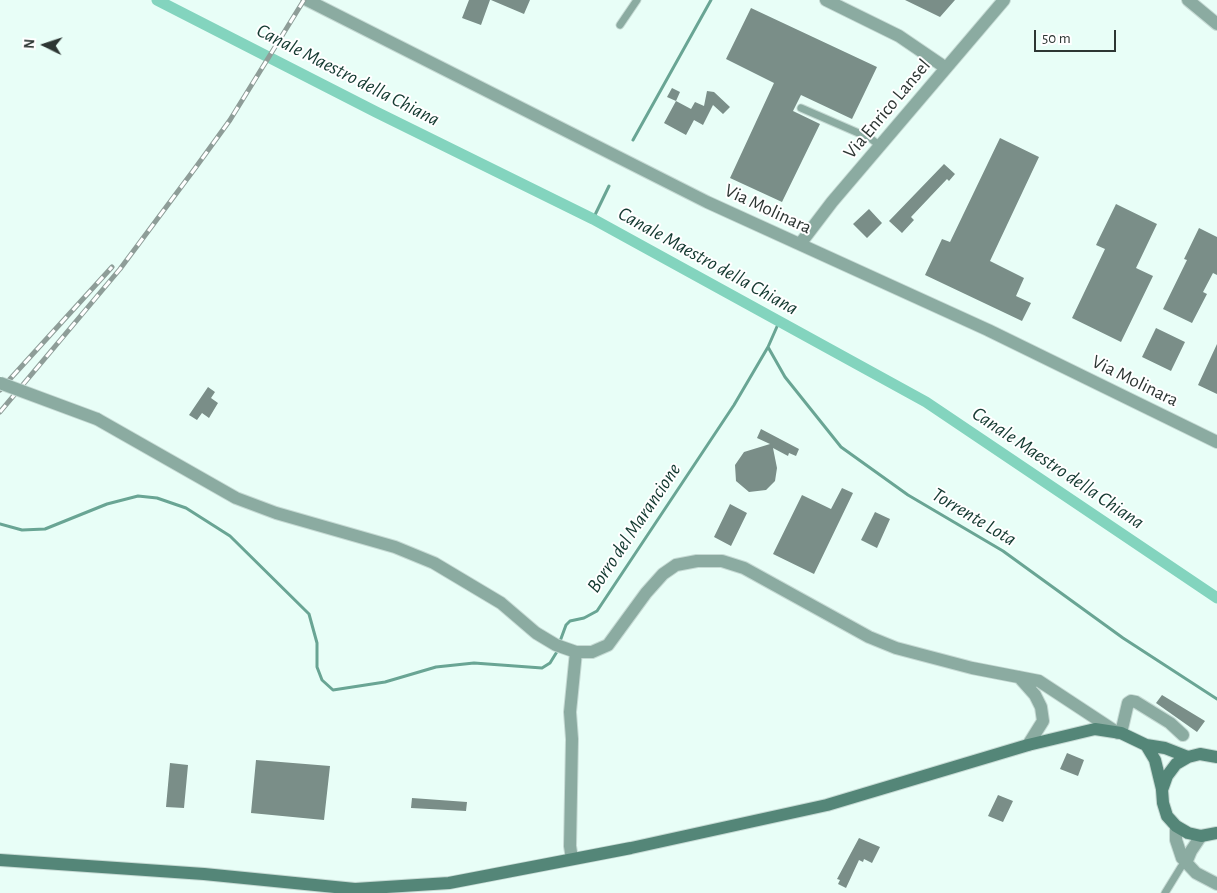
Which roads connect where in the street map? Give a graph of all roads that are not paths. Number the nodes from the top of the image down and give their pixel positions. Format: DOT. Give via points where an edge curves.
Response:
graph roads {
  1 [pos="307,0"];
  2 [pos="637,0"];
  3 [pos="826,0"];
  4 [pos="1004,0"];
  5 [pos="1188,0"];
  6 [pos="1217,24"];
  7 [pos="620,25"];
  8 [pos="946,68"];
  9 [pos="801,108"];
  10 [pos="880,146"];
  11 [pos="800,244"];
  12 [pos="0,383"];
  13 [pos="1217,442"];
  14 [pos="576,652"];
  15 [pos="1019,677"];
  16 [pos="1055,692"];
  17 [pos="1038,702"];
  18 [pos="1043,722"];
  19 [pos="1120,733"];
  20 [pos="1183,735"];
  21 [pos="1056,737"];
  22 [pos="1028,745"];
  23 [pos="1146,745"];
  24 [pos="1188,757"];
  25 [pos="1217,758"];
  26 [pos="1162,790"];
  27 [pos="1176,826"];
  28 [pos="1216,834"];
  29 [pos="1201,836"];
  30 [pos="572,859"];
  31 [pos="0,860"];
  32 [pos="1186,863"];
  33 [pos="1217,884"];
  34 [pos="1165,893"];
  1 -- 11 [label="street, Via Molinara" via="596,147"];
  2 -- 7 [label="lane"];
  3 -- 8 [label="street" via="899,36"];
  4 -- 8 [label="street, Via Enrico Lansel"];
  5 -- 6 [label="street"];
  8 -- 10 [label="street, Via Enrico Lansel"];
  9 -- 10 [label="lane" via="870,138"];
  10 -- 11 [label="street, Via Enrico Lansel"];
  11 -- 13 [label="street, Via Molinara" via="988,330"];
  12 -- 14 [label="street, bridge" via="97,419 236,498 276,513 395,547 434,563 501,603 536,633"];
  14 -- 15 [label="street" via="592,652 608,645 663,574 676,566 697,561 722,561 744,568 869,637 896,648"];
  14 -- 30 [label="street" via="570,712"];
  15 -- 16 [label="street" via="1039,681"];
  15 -- 17 [label="street"];
  16 -- 17 [label="street"];
  16 -- 19 [label="street"];
  17 -- 18 [label="street"];
  18 -- 21 [label="street"];
  18 -- 22 [label="street"];
  19 -- 20 [label="street" via="1131,702 1170,723"];
  19 -- 21 [label="main road" via="1095,729"];
  19 -- 23 [label="main road"];
  21 -- 22 [label="main road"];
  22 -- 30 [label="main road" via="827,805"];
  23 -- 24 [label="main road"];
  23 -- 26 [label="main road" via="1155,760"];
  24 -- 25 [label="main road" via="1200,754"];
  24 -- 26 [label="main road" via="1171,770"];
  26 -- 27 [label="main road" via="1167,816"];
  27 -- 29 [label="main road" via="1188,834"];
  27 -- 32 [label="street" via="1179,853"];
  28 -- 29 [label="main road"];
  29 -- 32 [label="street"];
  30 -- 31 [label="main road" via="449,883 354,889 204,874"];
  32 -- 33 [label="street" via="1196,873"];
  32 -- 34 [label="lane"];
}
